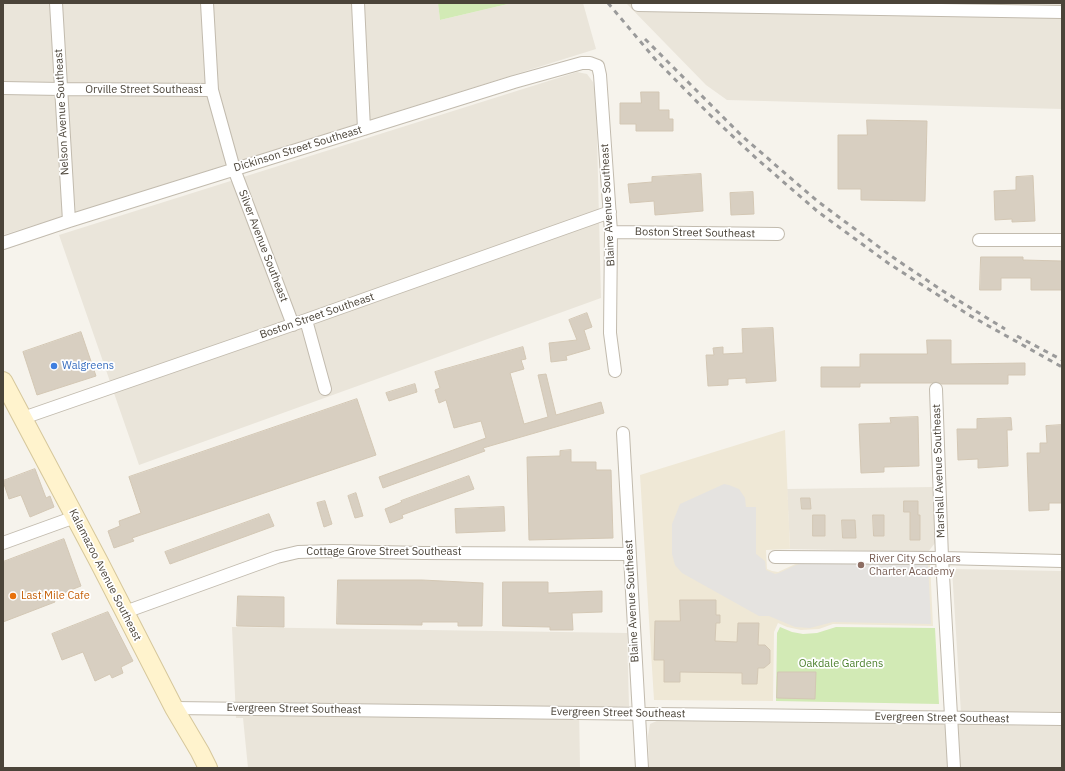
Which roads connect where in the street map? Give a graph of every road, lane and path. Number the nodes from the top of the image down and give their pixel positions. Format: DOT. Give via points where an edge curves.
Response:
graph roads {
  1 [pos="56,3"];
  2 [pos="207,3"];
  3 [pos="358,3"];
  4 [pos="638,5"];
  5 [pos="1062,12"];
  6 [pos="594,64"];
  7 [pos="3,88"];
  8 [pos="60,89"];
  9 [pos="212,90"];
  10 [pos="364,129"];
  11 [pos="234,169"];
  12 [pos="610,212"];
  13 [pos="69,221"];
  14 [pos="611,232"];
  15 [pos="778,234"];
  16 [pos="979,240"];
  17 [pos="1062,240"];
  18 [pos="3,243"];
  19 [pos="306,320"];
  20 [pos="293,325"];
  21 [pos="615,372"];
  22 [pos="3,381"];
  23 [pos="326,389"];
  24 [pos="936,389"];
  25 [pos="23,418"];
  26 [pos="623,433"];
  27 [pos="75,517"];
  28 [pos="3,542"];
  29 [pos="629,554"];
  30 [pos="775,557"];
  31 [pos="942,558"];
  32 [pos="1062,561"];
  33 [pos="125,612"];
  34 [pos="174,708"];
  35 [pos="638,713"];
  36 [pos="951,718"];
  37 [pos="1062,719"];
  38 [pos="208,768"];
  39 [pos="642,768"];
  40 [pos="954,768"];
  1 -- 8 [label="street, Nelson Avenue Southeast"];
  2 -- 9 [label="street, Silver Avenue Southeast"];
  3 -- 10 [label="street"];
  4 -- 5 [label="street"];
  6 -- 10 [label="street, Dickinson Street Southeast" via="582,63 514,82"];
  6 -- 12 [label="street, Blaine Avenue Southeast" via="598,66 600,75"];
  7 -- 8 [label="street, Orville Street Southeast"];
  8 -- 9 [label="street, Orville Street Southeast"];
  8 -- 13 [label="street, Nelson Avenue Southeast"];
  9 -- 11 [label="street, Silver Avenue Southeast"];
  10 -- 11 [label="street, Dickinson Street Southeast"];
  11 -- 13 [label="street, Dickinson Street Southeast"];
  11 -- 20 [label="street, Silver Avenue Southeast"];
  12 -- 14 [label="street, Blaine Avenue Southeast"];
  12 -- 19 [label="street, Boston Street Southeast"];
  13 -- 18 [label="street, Dickinson Street Southeast"];
  14 -- 15 [label="street, Boston Street Southeast"];
  14 -- 21 [label="street, Blaine Avenue Southeast" via="610,322"];
  16 -- 17 [label="street"];
  19 -- 20 [label="street, Boston Street Southeast"];
  19 -- 23 [label="street"];
  20 -- 25 [label="street, Boston Street Southeast"];
  22 -- 25 [label="main road, Kalamazoo Avenue Southeast"];
  24 -- 31 [label="street, Marshall Avenue Southeast"];
  25 -- 27 [label="main road, Kalamazoo Avenue Southeast"];
  26 -- 29 [label="street, Blaine Avenue Southeast"];
  27 -- 28 [label="street"];
  27 -- 33 [label="main road, Kalamazoo Avenue Southeast"];
  29 -- 33 [label="street, Cottage Grove Street Southeast" via="298,552 277,557"];
  29 -- 35 [label="street, Blaine Avenue Southeast"];
  30 -- 31 [label="street"];
  31 -- 32 [label="street"];
  31 -- 36 [label="street, Marshall Avenue Southeast"];
  33 -- 34 [label="main road, Kalamazoo Avenue Southeast"];
  34 -- 35 [label="street, Evergreen Street Southeast"];
  34 -- 38 [label="main road, Kalamazoo Avenue Southeast"];
  35 -- 36 [label="street, Evergreen Street Southeast"];
  35 -- 39 [label="street, Blaine Avenue Southeast"];
  36 -- 37 [label="street, Evergreen Street Southeast"];
  36 -- 40 [label="street, Marshall Avenue Southeast"];
}
